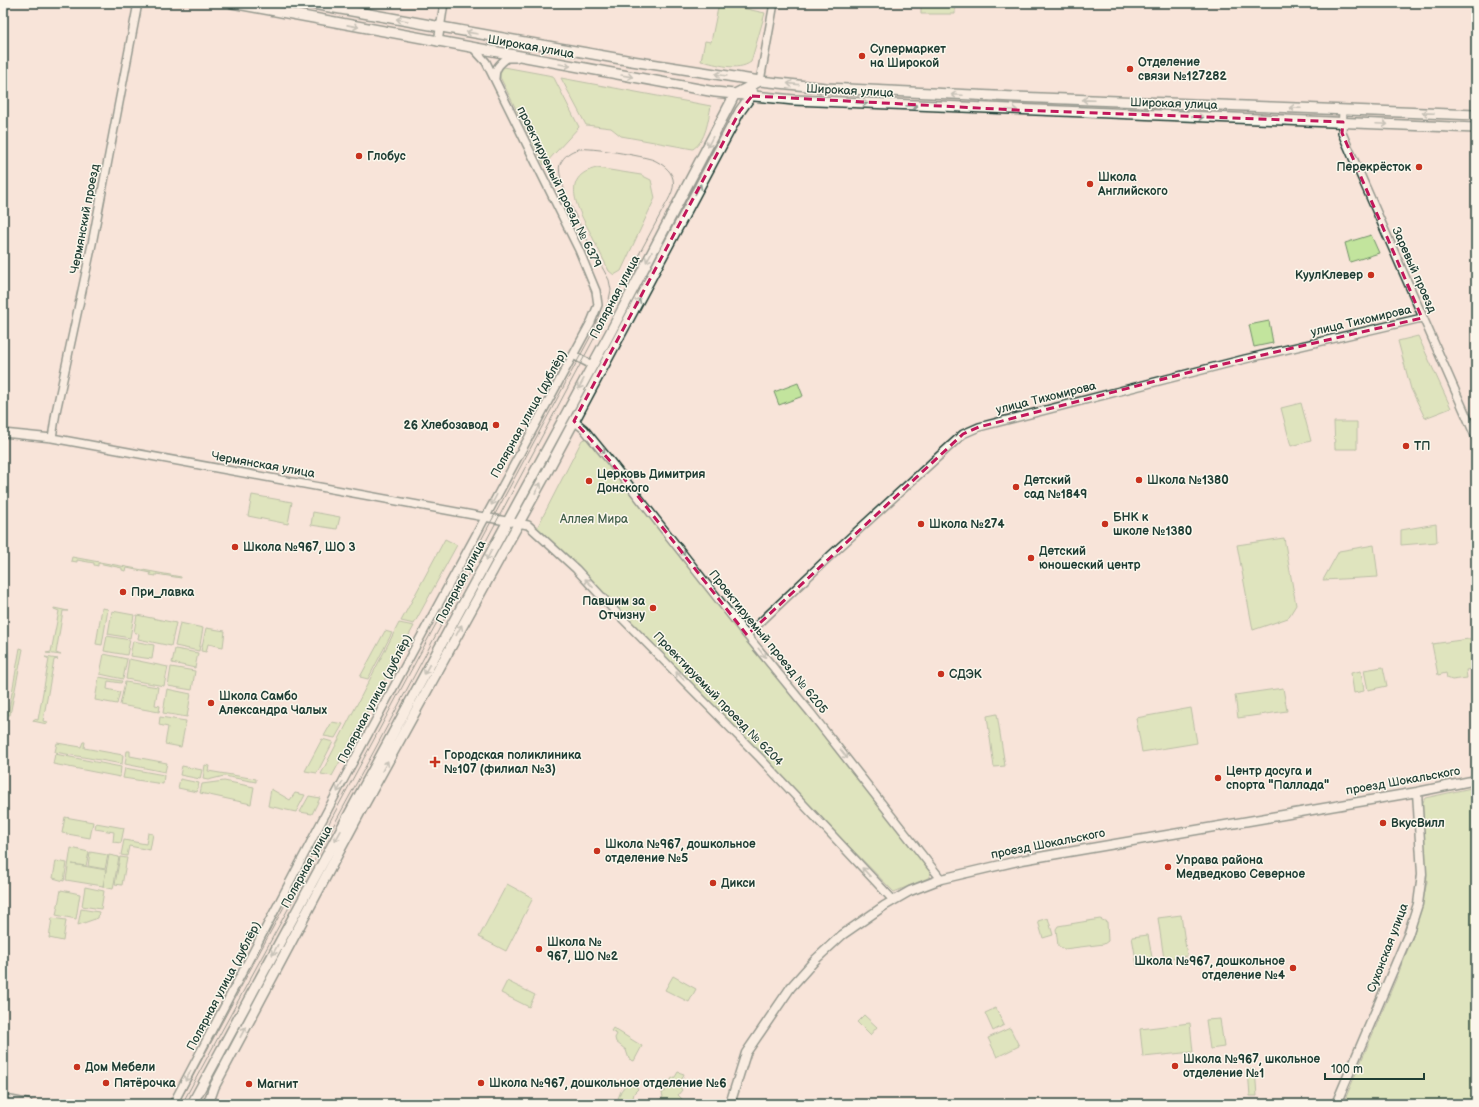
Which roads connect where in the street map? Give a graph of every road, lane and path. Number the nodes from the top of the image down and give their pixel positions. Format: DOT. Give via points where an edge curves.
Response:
graph roads {
  1 [pos="138,3"];
  2 [pos="232,3"];
  3 [pos="307,3"];
  4 [pos="444,3"];
  5 [pos="774,3"];
  6 [pos="440,28"];
  7 [pos="438,42"];
  8 [pos="474,49"];
  9 [pos="527,59"];
  10 [pos="495,80"];
  11 [pos="760,81"];
  12 [pos="735,94"];
  13 [pos="752,96"];
  14 [pos="1113,101"];
  15 [pos="1152,103"];
  16 [pos="1343,110"];
  17 [pos="1113,114"];
  18 [pos="1152,115"];
  19 [pos="1476,115"];
  20 [pos="1342,122"];
  21 [pos="1476,128"];
  22 [pos="598,306"];
  23 [pos="1422,318"];
  24 [pos="573,355"];
  25 [pos="592,365"];
  26 [pos="574,421"];
  27 [pos="3,432"];
  28 [pos="52,438"];
  29 [pos="1476,438"];
  30 [pos="486,516"];
  31 [pos="508,520"];
  32 [pos="519,522"];
  33 [pos="747,635"];
  34 [pos="1476,780"];
  35 [pos="1417,792"];
  36 [pos="941,879"];
  37 [pos="893,900"];
  38 [pos="3,1099"];
  39 [pos="28,1104"];
  40 [pos="173,1104"];
  41 [pos="192,1104"];
  42 [pos="208,1104"];
  43 [pos="730,1104"];
  44 [pos="1336,1104"];
  1 -- 28 [label="street, Чермянский проезд"];
  2 -- 7 [label="main road, Широкая улица, one-way"];
  6 -- 3 [label="main road, Широкая улица, one-way"];
  4 -- 6 [label="street"];
  5 -- 11 [label="street, Полярная улица"];
  6 -- 7 [label="street"];
  11 -- 6 [label="main road, Широкая улица, one-way"];
  7 -- 8 [label="main road, Широкая улица"];
  8 -- 9 [label="main road, Широкая улица"];
  8 -- 10 [label="street, проектируемый проезд № 6379" via="486,62"];
  9 -- 10 [label="street" via="507,58 495,70"];
  9 -- 12 [label="main road, Широкая улица, one-way"];
  10 -- 22 [label="street, проектируемый проезд № 6379" via="579,250 596,290"];
  11 -- 12 [label="main road"];
  11 -- 13 [label="main road, Полярная улица"];
  14 -- 11 [label="main road, Широкая улица, one-way" via="826,88"];
  12 -- 13 [label="main road, Широкая улица"];
  12 -- 25 [label="main road, Полярная улица, one-way"];
  13 -- 17 [label="main road, Широкая улица, one-way" via="806,101"];
  26 -- 13 [label="main road, Полярная улица, one-way" via="740,111"];
  14 -- 15 [label="main road, Широкая улица"];
  14 -- 17 [label="street" via="1118,103 1119,108"];
  16 -- 15 [label="main road, Широкая улица, one-way"];
  15 -- 18 [label="street" via="1148,104 1146,109"];
  19 -- 16 [label="main road, Широкая улица, one-way"];
  16 -- 20 [label="street, Заревый проезд"];
  17 -- 18 [label="main road, Широкая улица"];
  18 -- 20 [label="main road, Широкая улица, one-way"];
  20 -- 21 [label="main road, Широкая улица, one-way"];
  20 -- 23 [label="street, Заревый проезд" via="1342,133"];
  22 -- 24 [label="street, Полярная улица (дублёр)"];
  23 -- 29 [label="street, Заревый проезд"];
  23 -- 33 [label="street, улица Тихомирова" via="1190,373 979,427 963,434"];
  24 -- 25 [label="street"];
  24 -- 30 [label="street, Полярная улица (дублёр), one-way"];
  25 -- 31 [label="main road, Полярная улица, one-way"];
  32 -- 26 [label="main road, Полярная улица, one-way"];
  26 -- 33 [label="street, Проектируемый проезд № 6205, one-way" via="584,429 611,462"];
  27 -- 28 [label="street, Чермянская улица"];
  28 -- 30 [label="street, Чермянская улица"];
  30 -- 31 [label="street, Чермянская улица"];
  30 -- 40 [label="street, Полярная улица (дублёр), one-way"];
  31 -- 32 [label="street, Чермянская улица"];
  31 -- 41 [label="main road, Полярная улица, one-way"];
  37 -- 32 [label="street, Проектируемый проезд № 6204, one-way" via="760,758 576,569 532,528"];
  42 -- 32 [label="main road, Полярная улица, one-way" via="359,814"];
  33 -- 36 [label="street, Проектируемый проезд № 6205, one-way"];
  34 -- 35 [label="street, проезд Шокальского"];
  35 -- 36 [label="street, проезд Шокальского" via="1041,856"];
  35 -- 44 [label="street, Сухонская улица" via="1422,874 1418,904 1408,935"];
  36 -- 37 [label="street, проезд Шокальского"];
  37 -- 43 [label="street, проезд Шокальского" via="842,935 791,987 746,1053"];
  38 -- 39 [label="street"];
}
